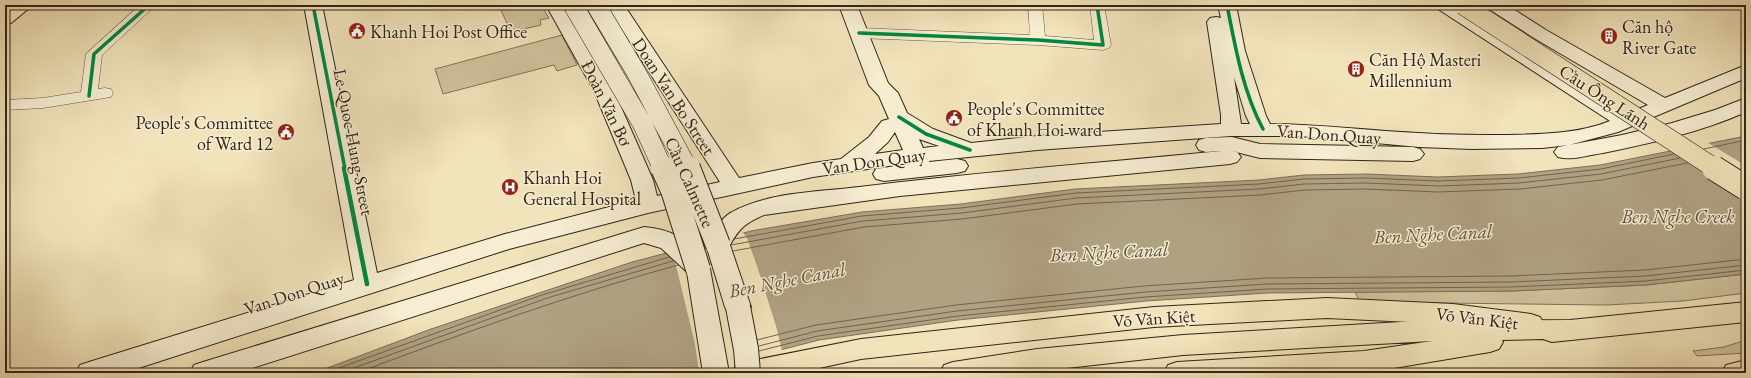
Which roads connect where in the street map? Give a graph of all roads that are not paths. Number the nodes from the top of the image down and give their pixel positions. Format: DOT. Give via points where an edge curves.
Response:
graph roads {
  1 [pos="24,5"];
  2 [pos="149,5"];
  3 [pos="313,5"];
  4 [pos="555,5"];
  5 [pos="573,5"];
  6 [pos="596,5"];
  7 [pos="615,5"];
  8 [pos="848,5"];
  9 [pos="1035,5"];
  10 [pos="1098,5"];
  11 [pos="1213,5"];
  12 [pos="1227,5"];
  13 [pos="1444,5"];
  14 [pos="1463,5"];
  15 [pos="1480,5"];
  16 [pos="1495,5"];
  17 [pos="5,19"];
  18 [pos="859,33"];
  19 [pos="1038,40"];
  20 [pos="1746,71"];
  21 [pos="1621,82"];
  22 [pos="1579,92"];
  23 [pos="1746,104"];
  24 [pos="5,105"];
  25 [pos="1662,106"];
  26 [pos="1230,120"];
  27 [pos="894,121"];
  28 [pos="1259,121"];
  29 [pos="1625,121"];
  30 [pos="970,150"];
  31 [pos="1260,151"];
  32 [pos="912,163"];
  33 [pos="845,165"];
  34 [pos="1746,175"];
  35 [pos="733,186"];
  36 [pos="1746,188"];
  37 [pos="648,205"];
  38 [pos="718,245"];
  39 [pos="698,269"];
  40 [pos="367,284"];
  41 [pos="1746,312"];
  42 [pos="1566,329"];
  43 [pos="1746,371"];
  44 [pos="89,373"];
  45 [pos="138,373"];
  46 [pos="203,373"];
  47 [pos="716,373"];
  48 [pos="745,373"];
  49 [pos="748,373"];
  50 [pos="953,373"];
  51 [pos="1177,373"];
  52 [pos="1735,373"];
  1 -- 17 [label="main road"];
  2 -- 24 [label="street" via="94,54 97,94 32,105"];
  3 -- 40 [label="main road, Le Quoc Hung Street"];
  4 -- 37 [label="main road, Đoàn Văn Bơ" via="604,91 642,180"];
  5 -- 39 [label="main road, Cầu Calmette, bridge" via="643,125 673,190"];
  6 -- 38 [label="main road, Cầu Calmette, bridge" via="685,162"];
  7 -- 35 [label="main road, Doan Van Bo Street"];
  8 -- 18 [label="main road"];
  9 -- 19 [label="street"];
  10 -- 19 [label="street" via="1103,44"];
  11 -- 26 [label="main road"];
  12 -- 28 [label="main road" via="1236,51"];
  13 -- 22 [label="main road"];
  14 -- 36 [label="main road, Cầu Ông Lãnh, bridge"];
  15 -- 34 [label="main road, Cầu Ông Lãnh"];
  16 -- 21 [label="main road"];
  18 -- 19 [label="street"];
  18 -- 27 [label="main road" via="879,85 877,95"];
  20 -- 25 [label="main road, Van Don Quay"];
  21 -- 22 [label="main road"];
  21 -- 25 [label="main road"];
  22 -- 29 [label="main road"];
  23 -- 31 [label="main road, Van Don Quay" via="1701,122 1635,140 1601,148 1542,155"];
  25 -- 29 [label="main road, Van Don Quay"];
  26 -- 28 [label="main road, Van Don Quay"];
  26 -- 30 [label="main road, Van Don Quay"];
  27 -- 30 [label="main road"];
  27 -- 32 [label="main road"];
  27 -- 33 [label="main road" via="876,144"];
  28 -- 29 [label="main road, Van Don Quay" via="1299,130 1472,142 1569,138 1611,128"];
  30 -- 32 [label="main road, Van Don Quay"];
  31 -- 32 [label="main road, Van Don Quay" via="1232,144"];
  31 -- 38 [label="main road" via="1238,156 900,188 776,205 758,209 738,218 726,230"];
  32 -- 33 [label="main road, Van Don Quay"];
  32 -- 45 [label="main road, Van Don Quay" via="844,179 732,199 579,236 417,282"];
  33 -- 35 [label="main road, Van Don Quay"];
  35 -- 37 [label="main road, Van Don Quay"];
  37 -- 40 [label="main road, Van Don Quay" via="505,242"];
  38 -- 49 [label="main road, Cầu Calmette, bridge" via="738,307"];
  39 -- 46 [label="main road" via="663,239 650,236 636,237"];
  39 -- 47 [label="main road, Cầu Calmette"];
  40 -- 44 [label="main road, Van Don Quay"];
  41 -- 42 [label="main road, Võ Văn Kiệt"];
  42 -- 48 [label="main road, Võ Văn Kiệt" via="1453,314 1327,308 1154,317 862,349"];
  42 -- 50 [label="main road" via="1418,332 1183,345 1037,360"];
  42 -- 51 [label="main road, Võ Văn Kiệt" via="1364,362"];
  43 -- 52 [label="main road"];
}
